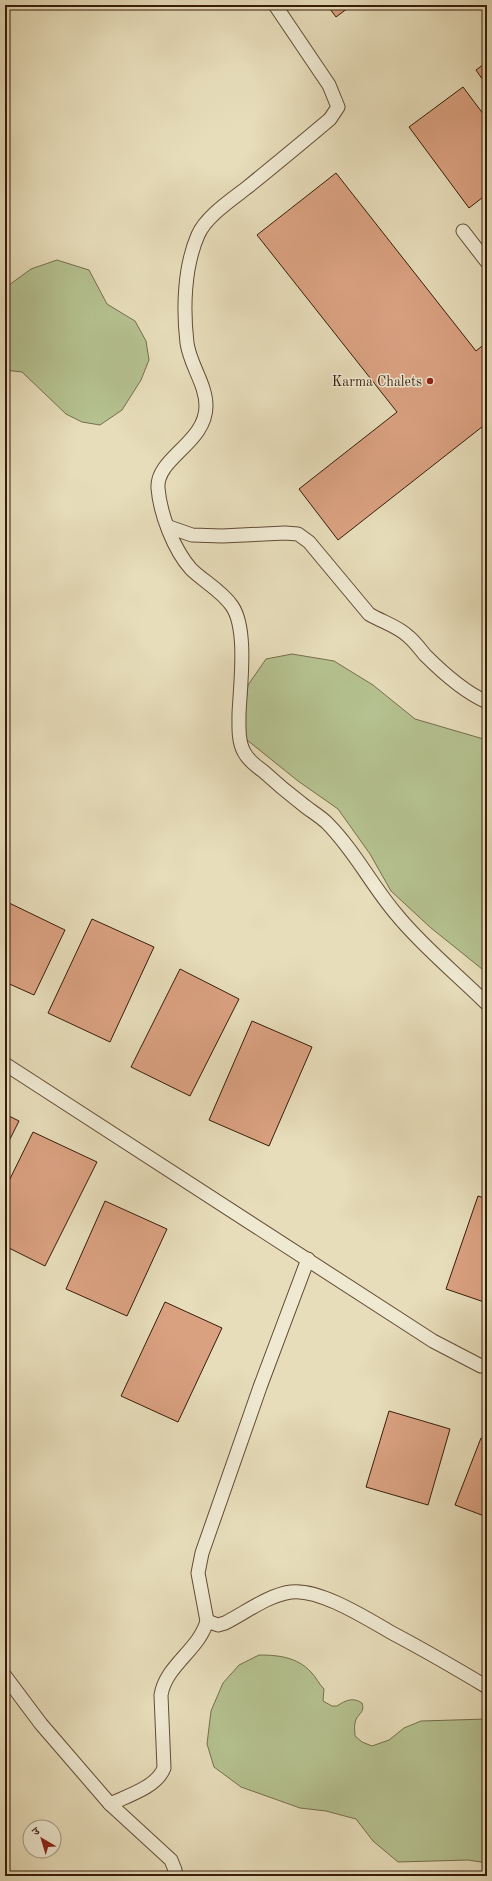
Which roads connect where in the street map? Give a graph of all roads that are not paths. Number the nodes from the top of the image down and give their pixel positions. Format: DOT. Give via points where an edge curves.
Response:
graph roads {
  1 [pos="275,5"];
  2 [pos="462,232"];
  3 [pos="487,262"];
  4 [pos="169,528"];
  5 [pos="487,702"];
  6 [pos="487,1004"];
  7 [pos="5,1064"];
  8 [pos="308,1260"];
  9 [pos="487,1366"];
  10 [pos="207,1621"];
  11 [pos="5,1676"];
  12 [pos="487,1687"];
  13 [pos="110,1804"];
  14 [pos="175,1876"];
  1 -- 4 [label="lane" via="329,85 338,107 330,120 228,202 198,233 188,270 185,308 188,346 205,393 207,407 203,425 160,475 158,492 162,512"];
  2 -- 3 [label="lane"];
  4 -- 5 [label="lane" via="192,535 285,532 298,534 309,542 369,614 409,636 457,684"];
  4 -- 6 [label="lane" via="183,558 232,606 238,621 242,657 239,730 248,758 326,822 351,850 396,915"];
  7 -- 8 [label="lane"];
  8 -- 9 [label="lane" via="433,1341 481,1366"];
  8 -- 10 [label="lane" via="202,1552 198,1573"];
  10 -- 12 [label="lane" via="218,1625 273,1598 291,1592 310,1593 345,1606"];
  10 -- 13 [label="lane" via="202,1633 162,1686 162,1775"];
  11 -- 13 [label="lane" via="41,1724"];
  13 -- 14 [label="lane" via="171,1860"];
}
